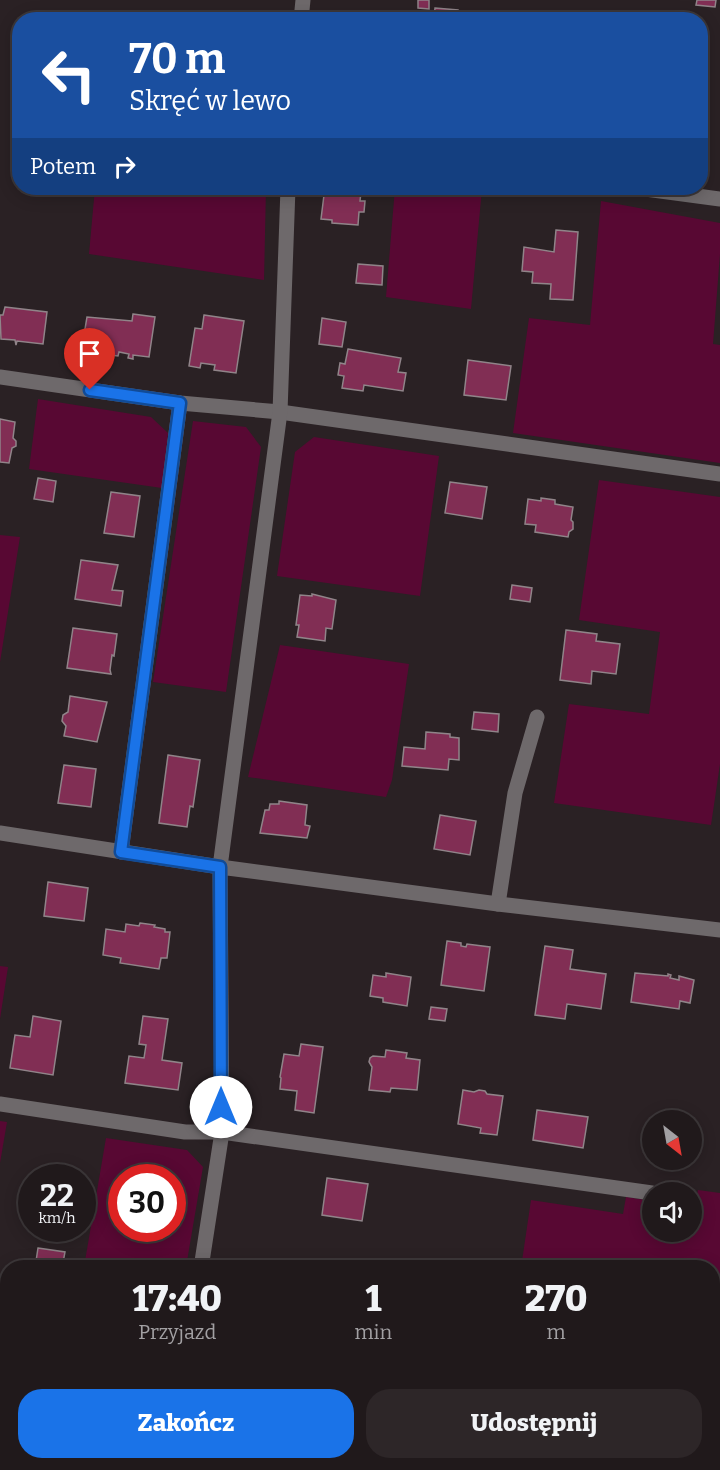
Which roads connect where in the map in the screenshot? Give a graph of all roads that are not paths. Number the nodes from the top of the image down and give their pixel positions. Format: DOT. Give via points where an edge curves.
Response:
graph roads {
  1 [pos="288,195"];
  2 [pos="690,195"];
  3 [pos="720,199"];
  4 [pos="0,377"];
  5 [pos="180,403"];
  6 [pos="280,412"];
  7 [pos="720,474"];
  8 [pos="537,717"];
  9 [pos="0,833"];
  10 [pos="121,852"];
  11 [pos="220,867"];
  12 [pos="498,904"];
  13 [pos="720,930"];
  14 [pos="0,1104"];
  15 [pos="222,1132"];
  16 [pos="642,1192"];
  17 [pos="202,1260"];
  1 -- 6 [label="street"];
  2 -- 3 [label="street"];
  4 -- 5 [label="street"];
  5 -- 6 [label="street"];
  5 -- 10 [label="street"];
  6 -- 7 [label="street"];
  6 -- 11 [label="street"];
  8 -- 12 [label="street" via="515,793"];
  9 -- 10 [label="street"];
  10 -- 11 [label="street"];
  11 -- 12 [label="street"];
  11 -- 15 [label="street"];
  12 -- 13 [label="street"];
  14 -- 15 [label="street" via="185,1132"];
  15 -- 16 [label="street"];
  15 -- 17 [label="street"];
}
